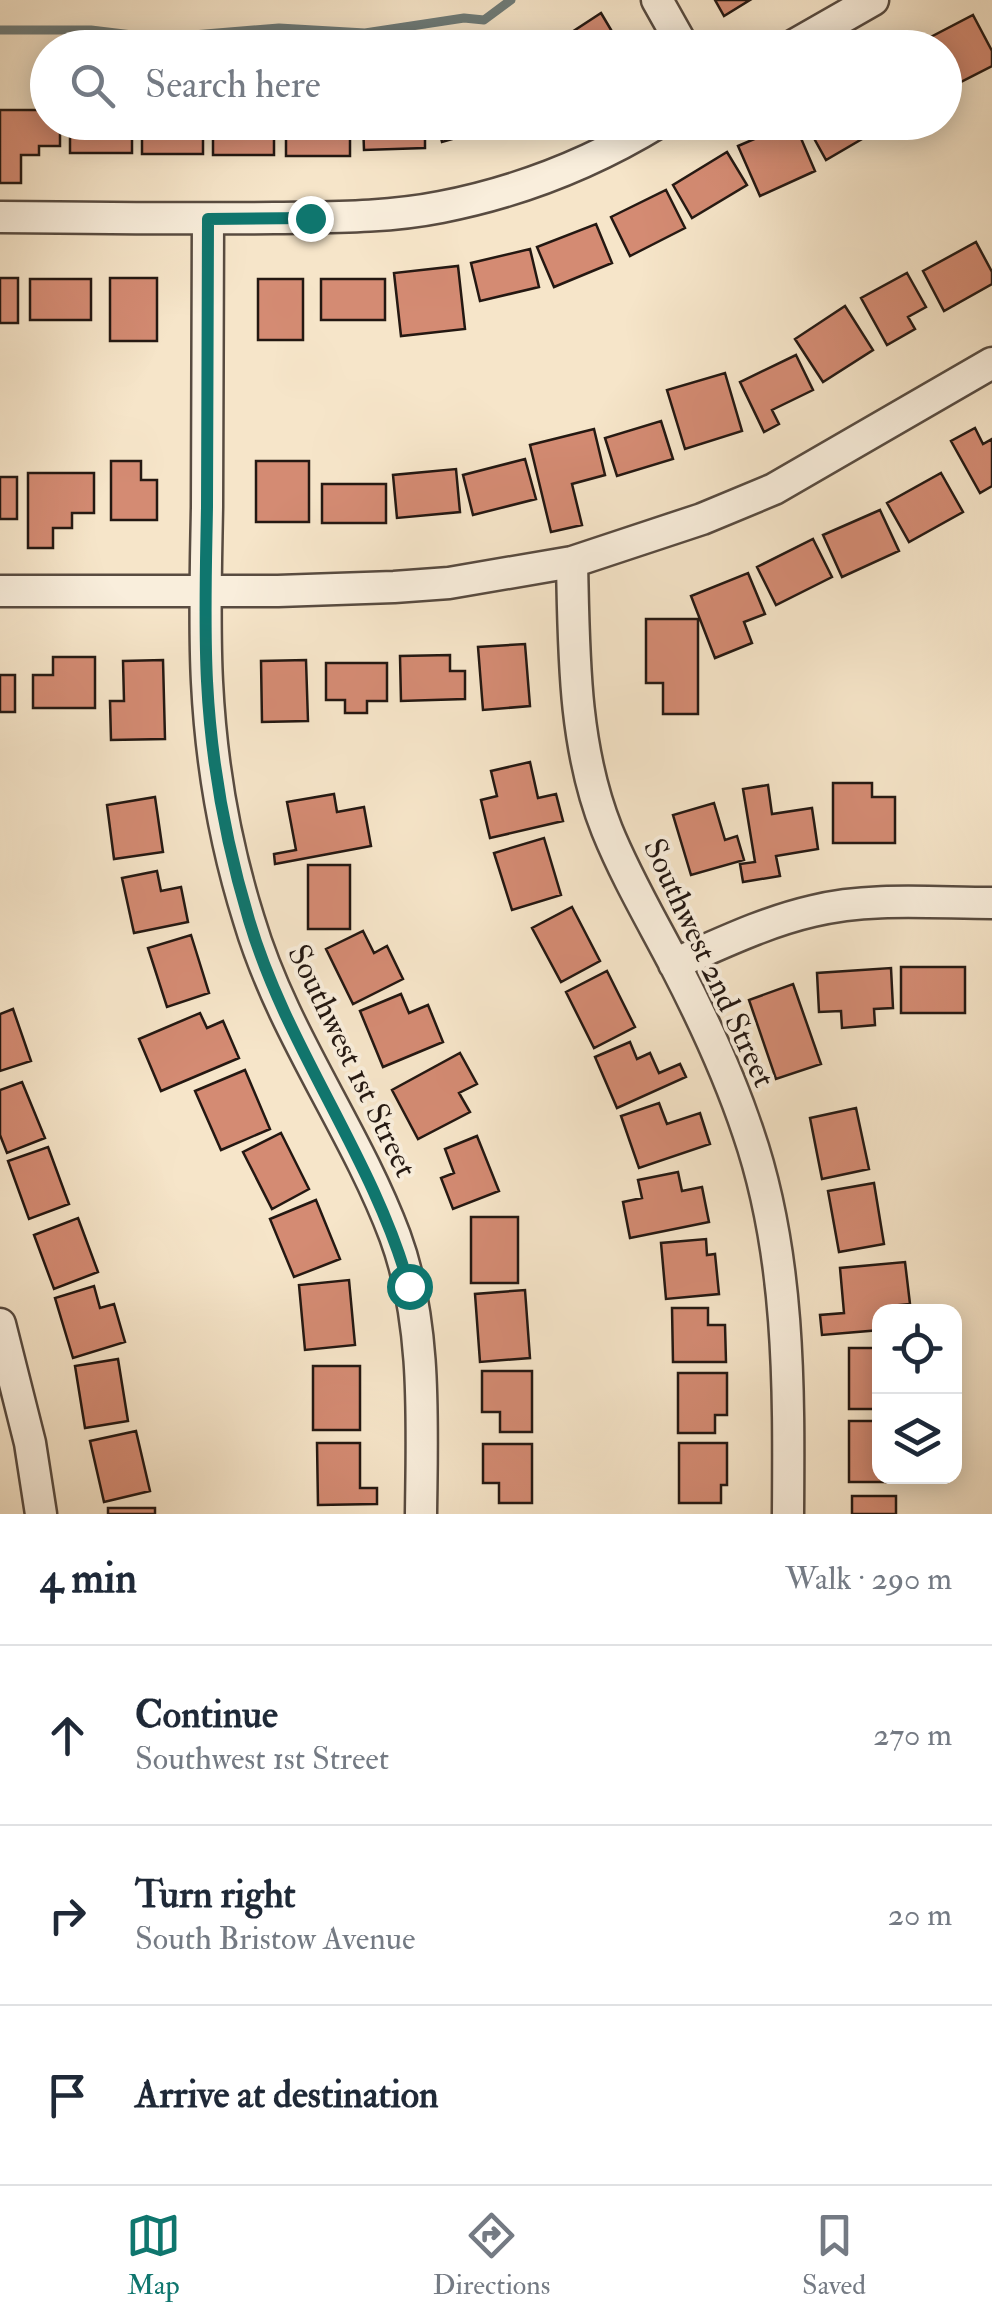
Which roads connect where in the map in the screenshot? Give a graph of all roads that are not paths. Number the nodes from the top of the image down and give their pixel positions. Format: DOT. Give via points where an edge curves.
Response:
graph roads {
  1 [pos="657,0"];
  2 [pos="873,0"];
  3 [pos="674,30"];
  4 [pos="821,30"];
  5 [pos="630,140"];
  6 [pos="0,217"];
  7 [pos="208,219"];
  8 [pos="992,363"];
  9 [pos="572,562"];
  10 [pos="0,591"];
  11 [pos="206,591"];
  12 [pos="992,903"];
  13 [pos="674,964"];
  14 [pos="0,1324"];
  15 [pos="41,1514"];
  16 [pos="421,1514"];
  17 [pos="788,1514"];
  1 -- 3 [label="street"];
  2 -- 4 [label="street"];
  5 -- 7 [label="street" via="562,172 440,207 372,216"];
  6 -- 7 [label="street"];
  7 -- 11 [label="street, Southwest 1st Street"];
  8 -- 9 [label="street" via="774,489"];
  9 -- 11 [label="street" via="431,584"];
  9 -- 13 [label="street, Southwest 2nd Street" via="575,678 592,781 606,828"];
  10 -- 11 [label="street"];
  11 -- 16 [label="street, Southwest 1st Street" via="214,762 249,920 295,1038 396,1238 409,1286 419,1353"];
  12 -- 13 [label="street" via="814,910"];
  13 -- 17 [label="street, Southwest 2nd Street" via="750,1134 766,1201 786,1336"];
  14 -- 15 [label="street"];
}
